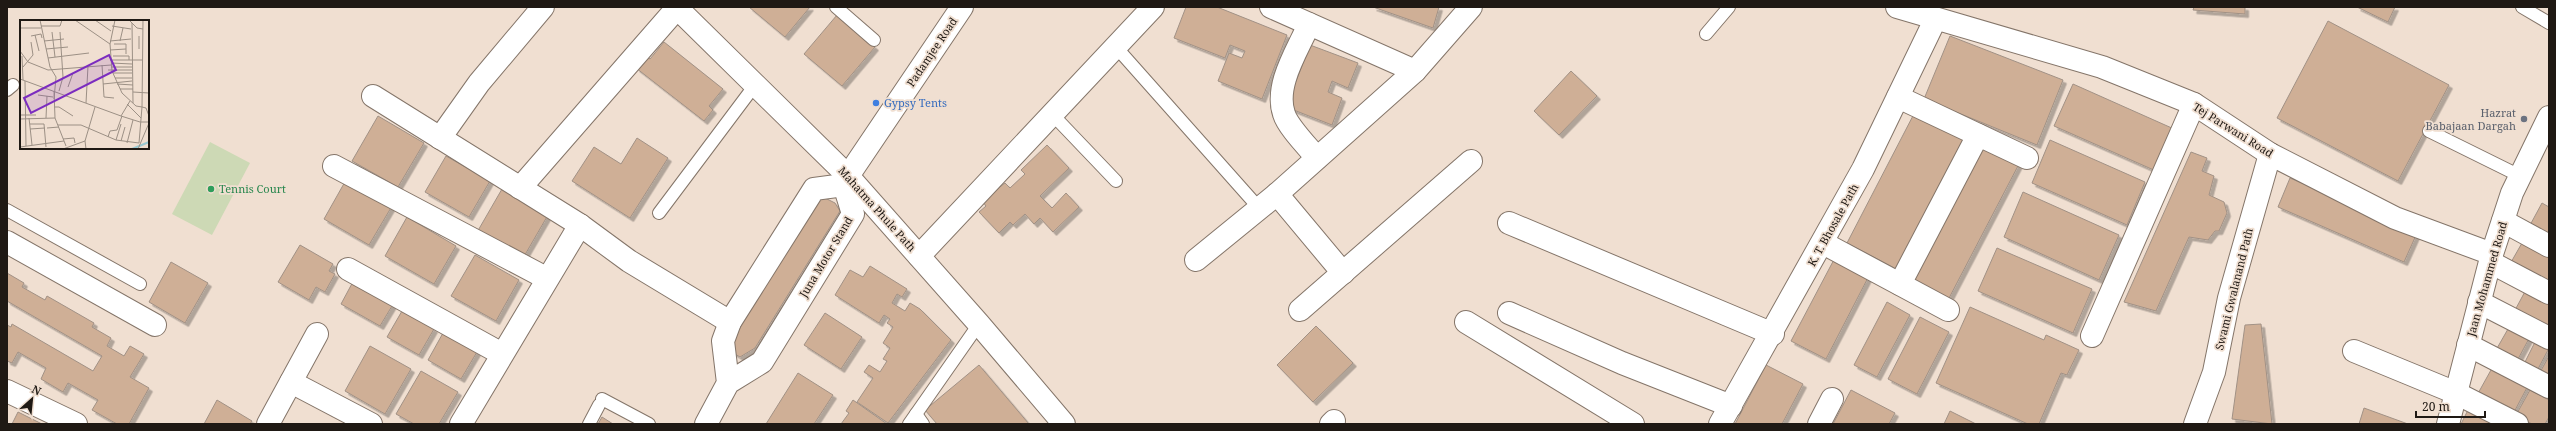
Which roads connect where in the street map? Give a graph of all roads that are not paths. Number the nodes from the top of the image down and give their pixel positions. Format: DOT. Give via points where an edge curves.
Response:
graph roads {
  1 [pos="543,7"];
  2 [pos="836,7"];
  3 [pos="962,7"];
  4 [pos="1153,7"];
  5 [pos="1271,7"];
  6 [pos="1471,7"];
  7 [pos="1729,7"];
  8 [pos="1897,7"];
  9 [pos="2522,7"];
  10 [pos="677,8"];
  11 [pos="1935,20"];
  12 [pos="2549,23"];
  13 [pos="1309,24"];
  14 [pos="1706,34"];
  15 [pos="874,40"];
  16 [pos="1116,46"];
  17 [pos="1415,70"];
  18 [pos="755,85"];
  19 [pos="373,96"];
  20 [pos="1898,97"];
  21 [pos="2194,104"];
  22 [pos="1052,114"];
  23 [pos="2549,117"];
  24 [pos="2429,131"];
  25 [pos="1978,135"];
  26 [pos="440,138"];
  27 [pos="2545,138"];
  28 [pos="2270,154"];
  29 [pos="1317,158"];
  30 [pos="2027,158"];
  31 [pos="1471,161"];
  32 [pos="334,166"];
  33 [pos="2520,176"];
  34 [pos="846,181"];
  35 [pos="1116,181"];
  36 [pos="520,188"];
  37 [pos="1277,194"];
  38 [pos="1259,208"];
  39 [pos="7,210"];
  40 [pos="659,213"];
  41 [pos="2503,221"];
  42 [pos="1509,223"];
  43 [pos="580,225"];
  44 [pos="7,242"];
  45 [pos="1823,243"];
  46 [pos="2549,246"];
  47 [pos="919,256"];
  48 [pos="2491,258"];
  49 [pos="1196,260"];
  50 [pos="348,269"];
  51 [pos="1343,273"];
  52 [pos="546,278"];
  53 [pos="140,284"];
  54 [pos="1900,284"];
  55 [pos="2549,293"];
  56 [pos="2479,302"];
  57 [pos="1300,310"];
  58 [pos="1948,310"];
  59 [pos="1509,313"];
  60 [pos="730,322"];
  61 [pos="1466,322"];
  62 [pos="979,324"];
  63 [pos="155,325"];
  64 [pos="317,334"];
  65 [pos="1773,334"];
  66 [pos="2092,336"];
  67 [pos="2549,338"];
  68 [pos="2468,345"];
  69 [pos="2354,351"];
  70 [pos="502,354"];
  71 [pos="291,382"];
  72 [pos="728,383"];
  73 [pos="2549,387"];
  74 [pos="7,391"];
  75 [pos="2456,393"];
  76 [pos="1832,399"];
  77 [pos="1726,415"];
  78 [pos="913,419"];
  79 [pos="76,424"];
  80 [pos="268,424"];
  81 [pos="371,424"];
  82 [pos="461,424"];
  83 [pos="589,424"];
  84 [pos="649,424"];
  85 [pos="706,424"];
  86 [pos="923,424"];
  87 [pos="1064,424"];
  88 [pos="1633,424"];
  89 [pos="1819,424"];
  90 [pos="2195,424"];
  91 [pos="2448,424"];
  92 [pos="2517,424"];
  1 -- 26 [label="street" via="479,83"];
  2 -- 15 [label="lane"];
  3 -- 34 [label="street, Padamjee Road"];
  4 -- 16 [label="street"];
  5 -- 13 [label="street"];
  6 -- 17 [label="street"];
  7 -- 14 [label="lane"];
  8 -- 11 [label="street, Tej Parwani Road"];
  9 -- 12 [label="lane"];
  10 -- 18 [label="street, Mahatma Phule Path"];
  10 -- 36 [label="street"];
  11 -- 20 [label="street, K. T. Bhosale Path"];
  11 -- 21 [label="street, Tej Parwani Road" via="2102,67"];
  13 -- 17 [label="street"];
  13 -- 29 [label="street" via="1284,82 1281,97 1284,115"];
  16 -- 22 [label="street"];
  16 -- 38 [label="lane"];
  17 -- 29 [label="street"];
  18 -- 34 [label="street, Mahatma Phule Path"];
  18 -- 40 [label="lane"];
  19 -- 26 [label="street"];
  20 -- 25 [label="street"];
  20 -- 45 [label="street, K. T. Bhosale Path"];
  21 -- 28 [label="street, Tej Parwani Road"];
  21 -- 66 [label="street"];
  22 -- 35 [label="lane"];
  22 -- 47 [label="street"];
  23 -- 27 [label="street, Jaan Mohammed Road"];
  24 -- 33 [label="lane"];
  25 -- 30 [label="street"];
  25 -- 54 [label="street"];
  26 -- 36 [label="street"];
  27 -- 33 [label="street, Jaan Mohammed Road"];
  28 -- 48 [label="street, Tej Parwani Road" via="2395,218"];
  28 -- 90 [label="street, Swami Gwalanand Path" via="2229,298 2214,372"];
  29 -- 37 [label="street"];
  31 -- 51 [label="street"];
  32 -- 52 [label="street"];
  33 -- 41 [label="street, Jaan Mohammed Road"];
  34 -- 47 [label="street, Mahatma Phule Path"];
  34 -- 60 [label="street" via="814,189"];
  34 -- 72 [label="street, Juna Motor Stand" via="853,214 762,362"];
  36 -- 43 [label="street"];
  37 -- 38 [label="street"];
  37 -- 51 [label="street"];
  38 -- 49 [label="street"];
  39 -- 53 [label="lane"];
  41 -- 46 [label="street"];
  41 -- 48 [label="street, Jaan Mohammed Road"];
  42 -- 65 [label="street"];
  43 -- 52 [label="street"];
  43 -- 60 [label="street" via="630,261"];
  44 -- 63 [label="street"];
  45 -- 54 [label="street"];
  45 -- 65 [label="street, K. T. Bhosale Path"];
  47 -- 62 [label="street, Mahatma Phule Path"];
  48 -- 55 [label="street, Tej Parwani Road"];
  48 -- 56 [label="street, Jaan Mohammed Road"];
  50 -- 70 [label="street"];
  51 -- 57 [label="street"];
  52 -- 70 [label="street"];
  54 -- 58 [label="street"];
  56 -- 67 [label="street"];
  56 -- 68 [label="street, Jaan Mohammed Road"];
  59 -- 77 [label="street" via="1622,363"];
  60 -- 72 [label="street" via="723,341"];
  61 -- 88 [label="street"];
  62 -- 78 [label="lane"];
  62 -- 87 [label="street, Mahatma Phule Path"];
  64 -- 71 [label="street"];
  65 -- 77 [label="street, K. T. Bhosale Path"];
  68 -- 73 [label="street"];
  68 -- 75 [label="street, Jaan Mohammed Road"];
  69 -- 75 [label="street"];
  70 -- 82 [label="street"];
  71 -- 80 [label="street"];
  71 -- 81 [label="street"];
  72 -- 85 [label="street"];
  74 -- 79 [label="street"];
  75 -- 91 [label="street, Jaan Mohammed Road"];
  75 -- 92 [label="street"];
  76 -- 89 [label="street"];
  78 -- 86 [label="lane"];
  83 -- 84 [label="lane" via="601,402"];
}
